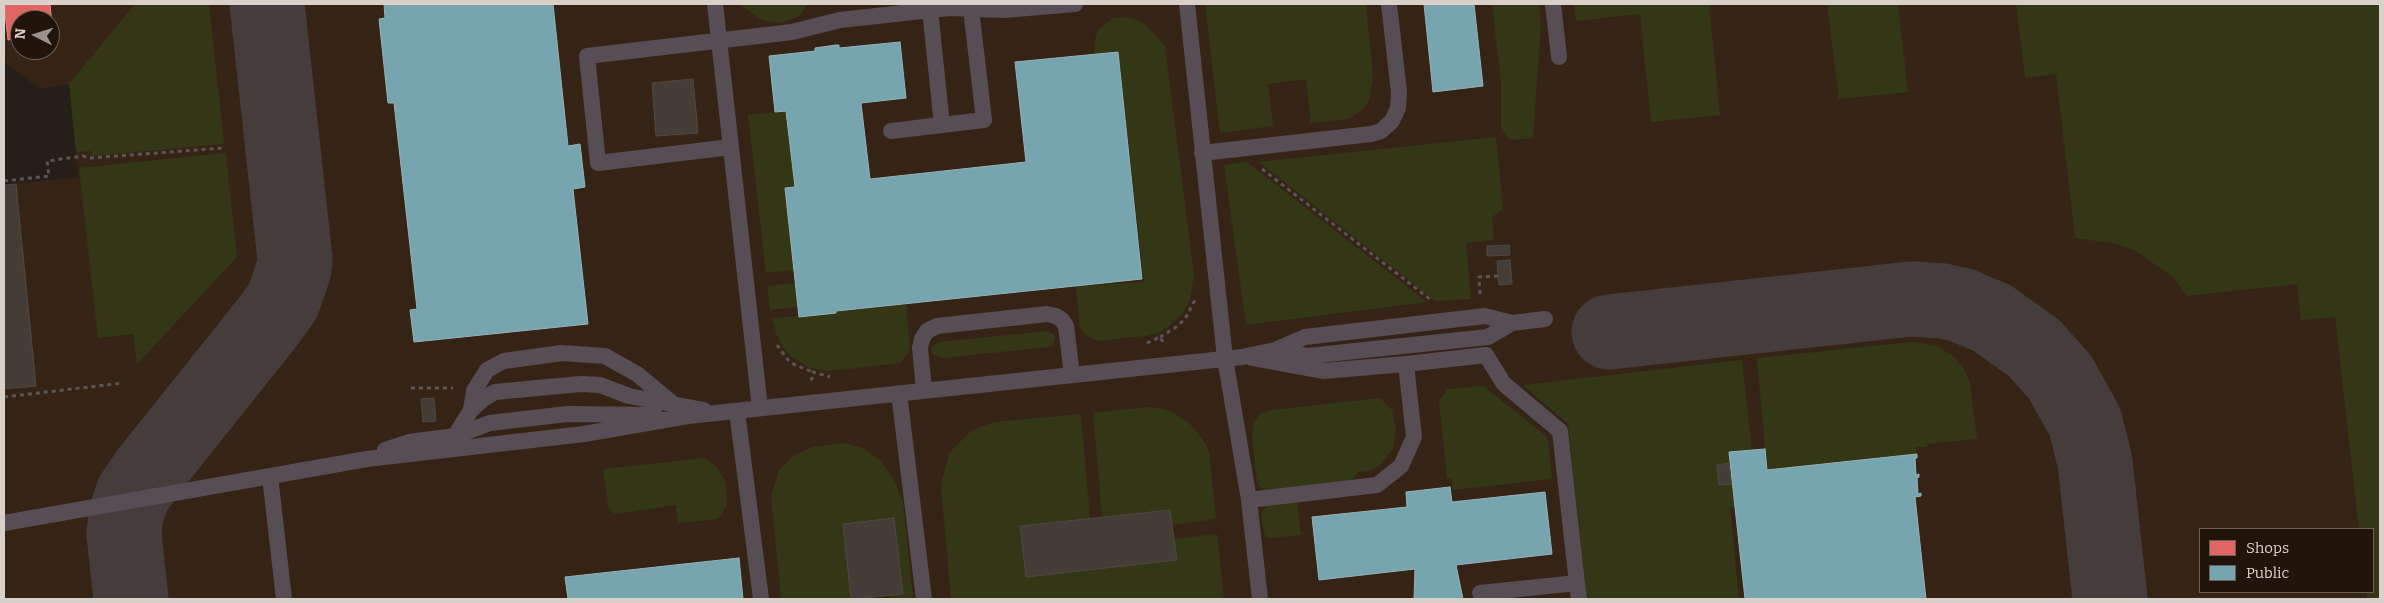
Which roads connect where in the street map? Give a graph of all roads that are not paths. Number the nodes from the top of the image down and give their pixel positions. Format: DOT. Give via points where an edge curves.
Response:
graph roads {
  1 [pos="715,4"];
  2 [pos="1075,4"];
  3 [pos="1187,4"];
  4 [pos="1389,4"];
  5 [pos="1553,4"];
  6 [pos="971,9"];
  7 [pos="930,10"];
  8 [pos="719,41"];
  9 [pos="1559,57"];
  10 [pos="942,125"];
  11 [pos="891,131"];
  12 [pos="731,147"];
  13 [pos="1202,153"];
  14 [pos="1545,319"];
  15 [pos="1242,357"];
  16 [pos="1225,358"];
  17 [pos="1406,364"];
  18 [pos="1072,375"];
  19 [pos="924,390"];
  20 [pos="899,393"];
  21 [pos="672,403"];
  22 [pos="760,408"];
  23 [pos="471,410"];
  24 [pos="737,411"];
  25 [pos="716,413"];
  26 [pos="688,416"];
  27 [pos="455,436"];
  28 [pos="367,459"];
  29 [pos="270,476"];
  30 [pos="1249,500"];
  31 [pos="4,523"];
  32 [pos="1578,591"];
  33 [pos="1480,592"];
  34 [pos="284,599"];
  35 [pos="760,599"];
  36 [pos="924,599"];
  37 [pos="1260,599"];
  1 -- 8 [label="lane"];
  2 -- 6 [label="lane" via="1004,10"];
  3 -- 13 [label="lane"];
  4 -- 13 [label="lane" via="1398,108 1392,121 1381,130 1371,134"];
  5 -- 9 [label="lane"];
  6 -- 7 [label="lane"];
  6 -- 10 [label="lane" via="984,120"];
  7 -- 8 [label="lane" via="840,20 792,32"];
  7 -- 10 [label="lane"];
  8 -- 12 [label="lane"];
  8 -- 12 [label="lane" via="587,56 598,163"];
  10 -- 11 [label="lane"];
  12 -- 22 [label="lane"];
  13 -- 16 [label="lane"];
  14 -- 15 [label="lane" via="1512,323 1485,316 1306,337 1275,350"];
  15 -- 16 [label="lane"];
  15 -- 17 [label="lane" via="1324,371"];
  16 -- 18 [label="lane"];
  16 -- 30 [label="lane"];
  17 -- 30 [label="lane" via="1414,437 1401,466 1378,485"];
  17 -- 32 [label="lane" via="1486,355 1504,384 1560,431"];
  18 -- 19 [label="lane"];
  18 -- 19 [label="lane" via="1066,326 1056,316 1047,314 937,326 927,331 920,348"];
  19 -- 20 [label="lane"];
  20 -- 22 [label="lane"];
  20 -- 36 [label="lane"];
  21 -- 23 [label="lane" via="581,384 495,392"];
  21 -- 23 [label="lane" via="637,374 605,356 562,353 504,361 487,370 474,391"];
  21 -- 25 [label="lane"];
  22 -- 24 [label="lane"];
  23 -- 27 [label="lane"];
  24 -- 25 [label="lane"];
  24 -- 35 [label="lane"];
  25 -- 26 [label="lane"];
  26 -- 27 [label="lane" via="622,413 537,417 490,423"];
  26 -- 28 [label="lane" via="584,434"];
  27 -- 28 [label="lane" via="396,445"];
  28 -- 29 [label="lane"];
  29 -- 31 [label="lane"];
  29 -- 34 [label="lane"];
  30 -- 37 [label="lane"];
  32 -- 33 [label="lane"];
}
